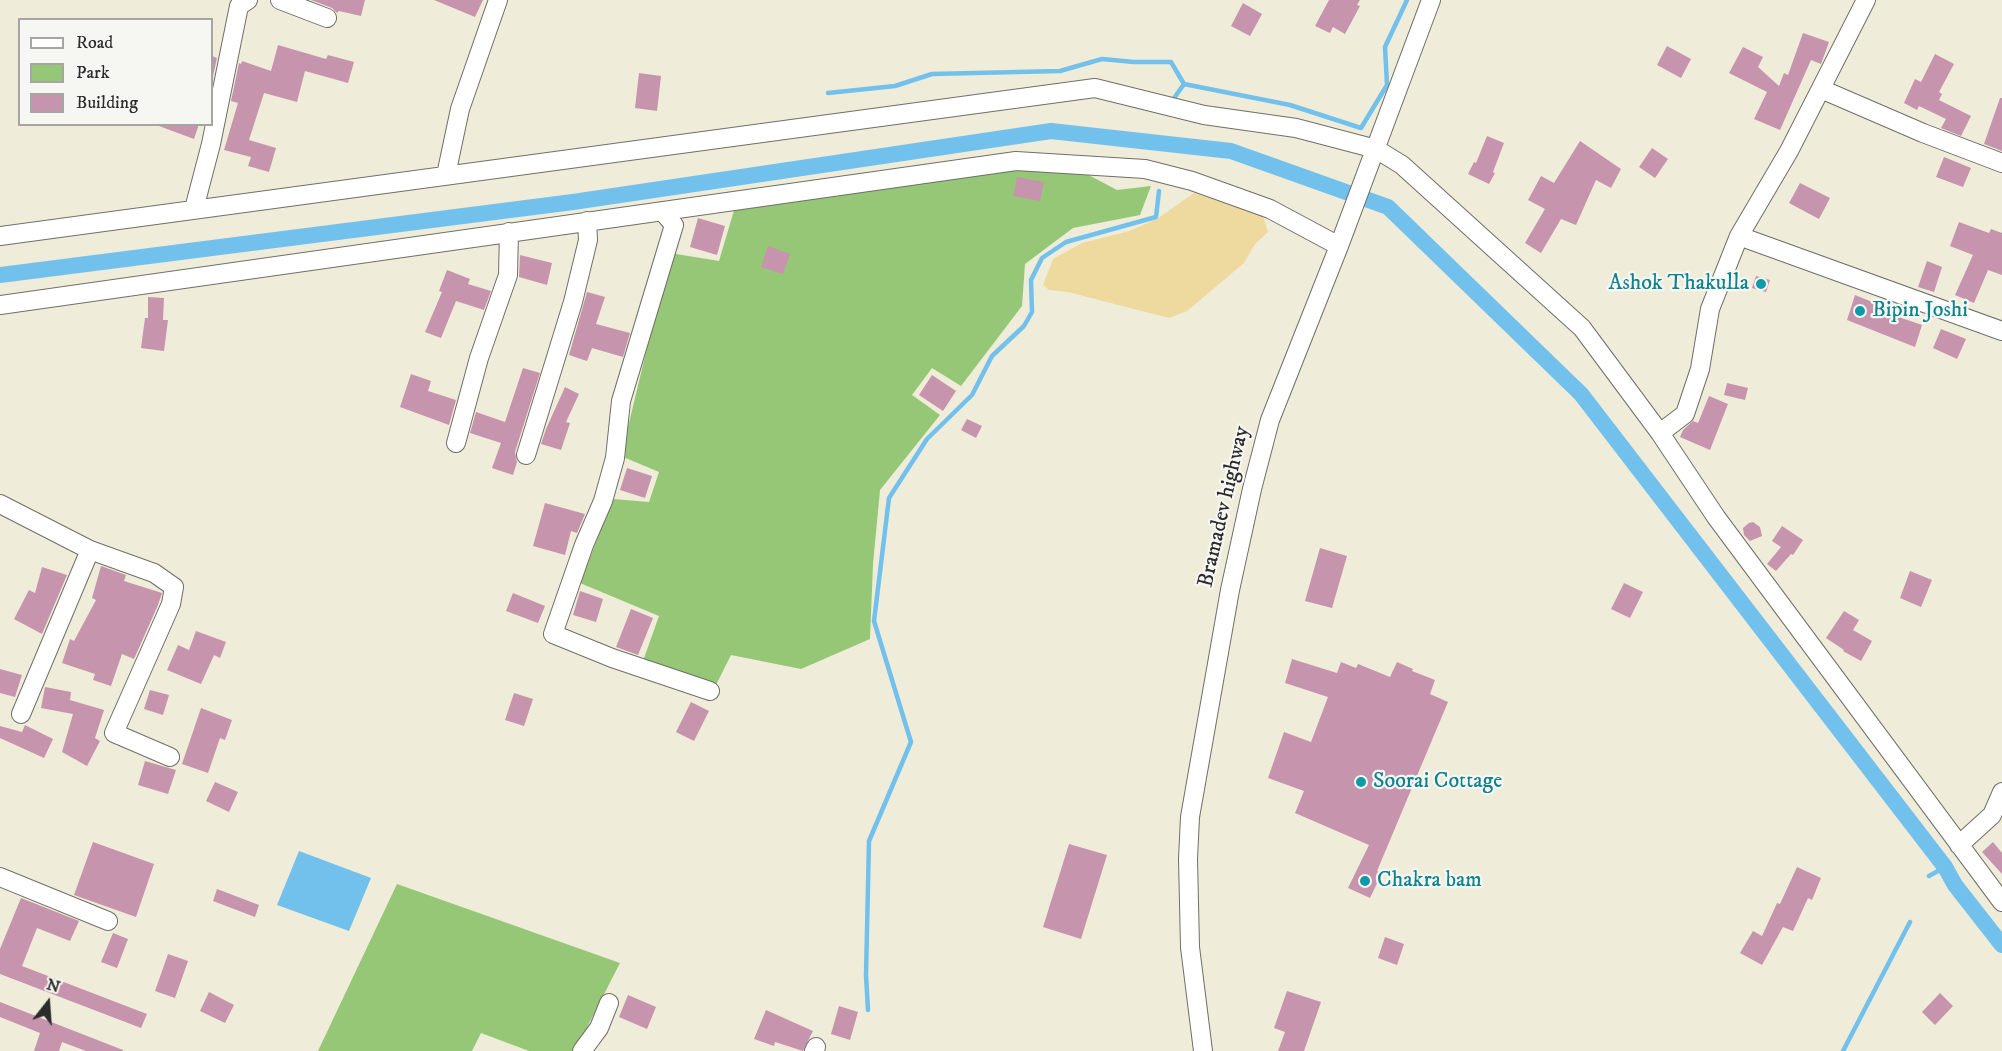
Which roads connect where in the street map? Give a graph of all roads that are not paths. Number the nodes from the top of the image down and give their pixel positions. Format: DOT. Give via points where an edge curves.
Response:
graph roads {
  1 [pos="248,0"];
  2 [pos="280,0"];
  3 [pos="498,0"];
  4 [pos="1431,0"];
  5 [pos="1866,0"];
  6 [pos="327,18"];
  7 [pos="1821,88"];
  8 [pos="1375,152"];
  9 [pos="2002,163"];
  10 [pos="446,175"];
  11 [pos="194,209"];
  12 [pos="662,211"];
  13 [pos="587,221"];
  14 [pos="509,232"];
  15 [pos="0,236"];
  16 [pos="1739,236"];
  17 [pos="1341,241"];
  18 [pos="0,305"];
  19 [pos="2002,331"];
  20 [pos="1660,433"];
  21 [pos="456,443"];
  22 [pos="526,455"];
  23 [pos="0,504"];
  24 [pos="90,549"];
  25 [pos="710,691"];
  26 [pos="21,714"];
  27 [pos="170,757"];
  28 [pos="2002,792"];
  29 [pos="1959,845"];
  30 [pos="0,877"];
  31 [pos="2002,902"];
  32 [pos="108,921"];
  33 [pos="609,1003"];
  34 [pos="582,1051"];
  35 [pos="1203,1051"];
  1 -- 11 [label="street" via="239,6"];
  2 -- 6 [label="street"];
  3 -- 10 [label="street" via="460,109"];
  4 -- 8 [label="street, Bramadev highway"];
  5 -- 7 [label="street"];
  7 -- 9 [label="street"];
  7 -- 16 [label="street"];
  8 -- 10 [label="street" via="1296,128 1204,115 1095,88"];
  8 -- 17 [label="street, Bramadev highway"];
  8 -- 20 [label="street" via="1402,165 1582,328"];
  10 -- 11 [label="street"];
  11 -- 15 [label="street"];
  12 -- 13 [label="street"];
  12 -- 17 [label="street" via="1016,161 1145,169 1270,209"];
  12 -- 25 [label="street" via="674,225 621,401 615,458 553,634"];
  13 -- 14 [label="street"];
  13 -- 22 [label="street" via="588,240 573,302"];
  14 -- 18 [label="street"];
  14 -- 21 [label="street" via="508,275 479,358"];
  16 -- 19 [label="street"];
  16 -- 20 [label="street" via="1710,309 1700,369 1685,414"];
  17 -- 35 [label="street, Bramadev highway" via="1270,420 1230,590 1190,817 1190,947"];
  20 -- 29 [label="street" via="1723,526"];
  23 -- 24 [label="street"];
  24 -- 26 [label="street"];
  24 -- 27 [label="street" via="154,573 174,587 171,604 114,733"];
  28 -- 29 [label="street" via="1992,815"];
  29 -- 31 [label="street"];
  30 -- 32 [label="street"];
  33 -- 34 [label="street" via="599,1028"];
}
